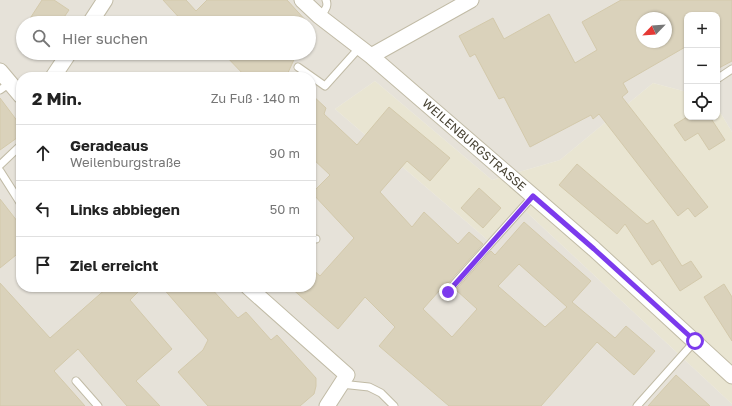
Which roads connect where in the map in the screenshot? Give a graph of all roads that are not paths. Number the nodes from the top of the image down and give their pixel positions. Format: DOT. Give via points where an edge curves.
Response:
graph roads {
  1 [pos="105,0"];
  2 [pos="302,0"];
  3 [pos="326,0"];
  4 [pos="471,0"];
  5 [pos="95,16"];
  6 [pos="320,17"];
  7 [pos="365,52"];
  8 [pos="64,60"];
  9 [pos="298,67"];
  10 [pos="732,69"];
  11 [pos="0,71"];
  12 [pos="56,72"];
  13 [pos="305,72"];
  14 [pos="720,76"];
  15 [pos="316,80"];
  16 [pos="5,87"];
  17 [pos="16,93"];
  18 [pos="16,150"];
  19 [pos="0,165"];
  20 [pos="0,171"];
  21 [pos="16,196"];
  22 [pos="533,196"];
  23 [pos="254,292"];
  24 [pos="448,292"];
  25 [pos="695,341"];
  26 [pos="732,376"];
  27 [pos="76,381"];
  28 [pos="341,384"];
  29 [pos="98,406"];
  30 [pos="327,406"];
  31 [pos="394,406"];
  32 [pos="638,406"];
  1 -- 5 [label="street"];
  2 -- 6 [label="street, WEILENBURGSTRASSE"];
  3 -- 6 [label="lane" via="327,7"];
  4 -- 7 [label="street"];
  6 -- 7 [label="street, WEILENBURGSTRASSE"];
  7 -- 15 [label="lane" via="325,86"];
  7 -- 22 [label="street, WEILENBURGSTRASSE"];
  8 -- 12 [label="street"];
  9 -- 13 [label="lane"];
  10 -- 14 [label="lane"];
  11 -- 16 [label="street"];
  16 -- 17 [label="street"];
  18 -- 19 [label="lane"];
  20 -- 21 [label="lane"];
  22 -- 24 [label="lane"];
  22 -- 25 [label="street, WEILENBURGSTRASSE"];
  23 -- 28 [label="street" via="347,374"];
  25 -- 26 [label="street, WEILENBURGSTRASSE"];
  25 -- 32 [label="lane"];
  27 -- 29 [label="lane"];
  28 -- 30 [label="street"];
  28 -- 31 [label="lane" via="369,387 381,393"];
}
